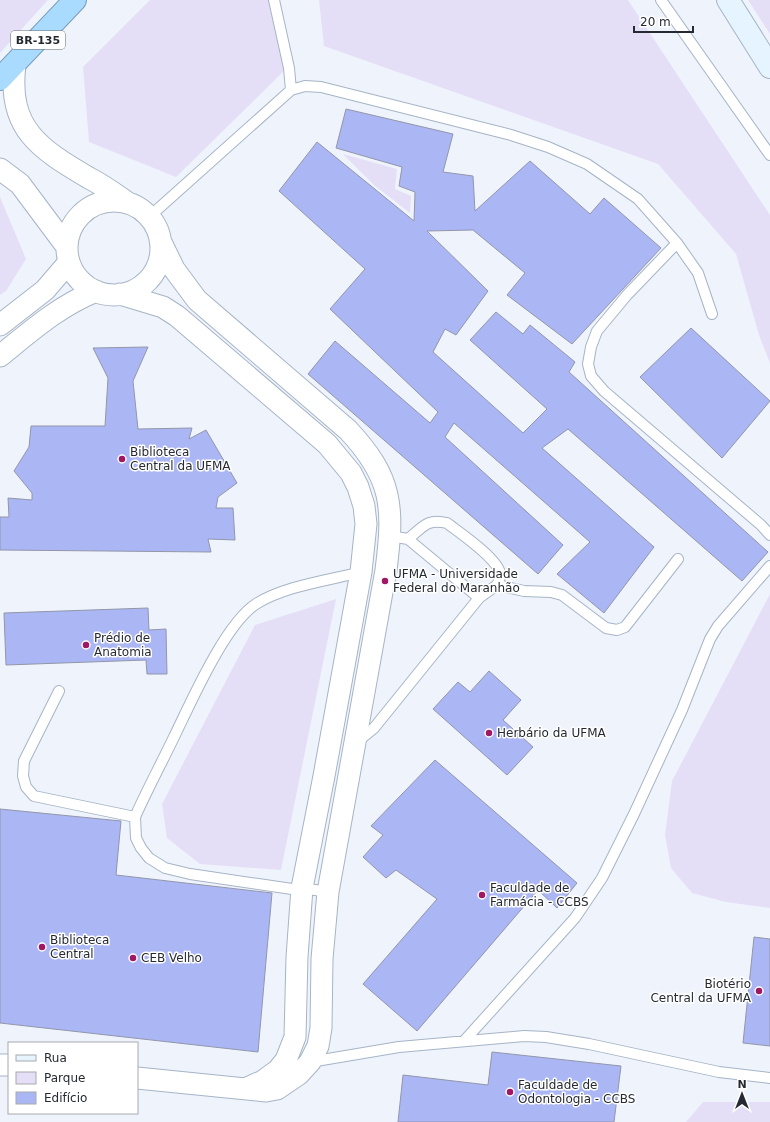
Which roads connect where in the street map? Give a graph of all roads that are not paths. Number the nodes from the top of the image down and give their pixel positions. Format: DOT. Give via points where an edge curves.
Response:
graph roads {
  1 [pos="75,0"];
  2 [pos="274,0"];
  3 [pos="661,0"];
  4 [pos="728,0"];
  5 [pos="770,67"];
  6 [pos="7,72"];
  7 [pos="291,90"];
  8 [pos="770,155"];
  9 [pos="0,169"];
  10 [pos="128,203"];
  11 [pos="149,217"];
  12 [pos="160,240"];
  13 [pos="677,243"];
  14 [pos="68,255"];
  15 [pos="96,291"];
  16 [pos="120,294"];
  17 [pos="712,314"];
  18 [pos="0,326"];
  19 [pos="0,356"];
  20 [pos="770,535"];
  21 [pos="399,537"];
  22 [pos="678,559"];
  23 [pos="770,566"];
  24 [pos="361,572"];
  25 [pos="497,585"];
  26 [pos="479,598"];
  27 [pos="59,691"];
  28 [pos="353,745"];
  29 [pos="135,817"];
  30 [pos="302,888"];
  31 [pos="328,892"];
  32 [pos="464,1041"];
  33 [pos="310,1062"];
  34 [pos="138,1078"];
  35 [pos="770,1078"];
  36 [pos="245,1089"];
  1 -- 6 [label="highway, BR-135"];
  2 -- 7 [label="lane" via="289,68"];
  3 -- 8 [label="lane"];
  4 -- 5 [label="main road"];
  6 -- 10 [label="street" via="13,78 16,106 27,130 37,142 63,162"];
  7 -- 11 [label="lane"];
  7 -- 13 [label="lane" via="305,86 321,87 511,135 548,147 587,164 638,199"];
  9 -- 14 [label="street" via="20,184"];
  10 -- 11 [label="street"];
  10 -- 14 [label="street" via="100,203 86,210 76,220 69,233"];
  11 -- 12 [label="street"];
  12 -- 16 [label="street" via="160,255 156,269 134,290"];
  12 -- 21 [label="street" via="174,269 197,300 348,430 370,455 380,471"];
  13 -- 17 [label="lane" via="698,273"];
  13 -- 20 [label="lane" via="627,295 597,331 588,364 591,376 604,391"];
  14 -- 15 [label="street" via="75,274 84,284"];
  14 -- 18 [label="street" via="45,290"];
  15 -- 16 [label="street"];
  15 -- 19 [label="street" via="59,309"];
  16 -- 24 [label="street" via="163,307 177,316 339,457 358,487 364,506 366,524"];
  21 -- 25 [label="lane" via="429,522 447,523 495,562 500,572"];
  21 -- 26 [label="lane"];
  21 -- 28 [label="street" via="386,570"];
  22 -- 25 [label="lane" via="625,627 616,630 606,628 562,595"];
  23 -- 32 [label="lane" via="718,626 710,639 682,710 602,878 575,918"];
  24 -- 29 [label="lane" via="276,595 256,604 242,616 227,636 193,698"];
  24 -- 30 [label="street"];
  25 -- 26 [label="lane"];
  26 -- 28 [label="lane" via="374,728"];
  27 -- 29 [label="lane" via="24,761 23,776 26,787 34,796"];
  28 -- 31 [label="street"];
  29 -- 30 [label="lane" via="136,838 141,848 149,858 165,868 292,889"];
  30 -- 31 [label="lane"];
  30 -- 36 [label="street" via="295,1037 286,1060 278,1070 263,1082"];
  31 -- 33 [label="street" via="322,959 321,1028 318,1046"];
  32 -- 33 [label="lane" via="399,1047"];
  32 -- 35 [label="lane" via="524,1036 557,1038 719,1072"];
  33 -- 36 [label="street" via="289,1082 277,1089"];
  34 -- 36 [label="street"];
}
